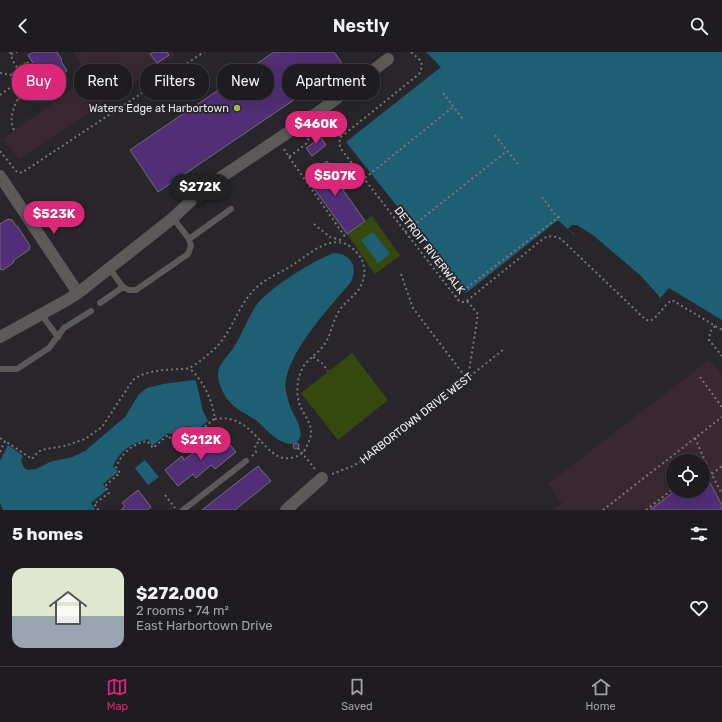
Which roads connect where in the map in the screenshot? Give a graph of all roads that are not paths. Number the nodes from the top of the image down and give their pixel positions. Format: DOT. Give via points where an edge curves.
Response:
graph roads {
  1 [pos="388,59"];
  2 [pos="0,176"];
  3 [pos="231,209"];
  4 [pos="173,218"];
  5 [pos="189,238"];
  6 [pos="109,268"];
  7 [pos="123,287"];
  8 [pos="78,293"];
  9 [pos="100,303"];
  10 [pos="91,311"];
  11 [pos="41,314"];
  12 [pos="0,337"];
  13 [pos="58,337"];
  14 [pos="0,369"];
  15 [pos="246,461"];
  16 [pos="322,478"];
  17 [pos="183,510"];
  18 [pos="286,510"];
  1 -- 4 [label="street" via="320,111 202,190"];
  2 -- 8 [label="street"];
  3 -- 5 [label="lane"];
  4 -- 5 [label="lane"];
  4 -- 6 [label="street"];
  5 -- 7 [label="lane" via="191,246 188,254 136,290"];
  6 -- 7 [label="lane"];
  6 -- 8 [label="street"];
  7 -- 9 [label="lane"];
  8 -- 11 [label="street"];
  10 -- 13 [label="lane" via="64,328"];
  11 -- 12 [label="street"];
  11 -- 13 [label="lane"];
  13 -- 14 [label="lane" via="49,348 18,369"];
  15 -- 17 [label="lane"];
  16 -- 18 [label="street"];
}
